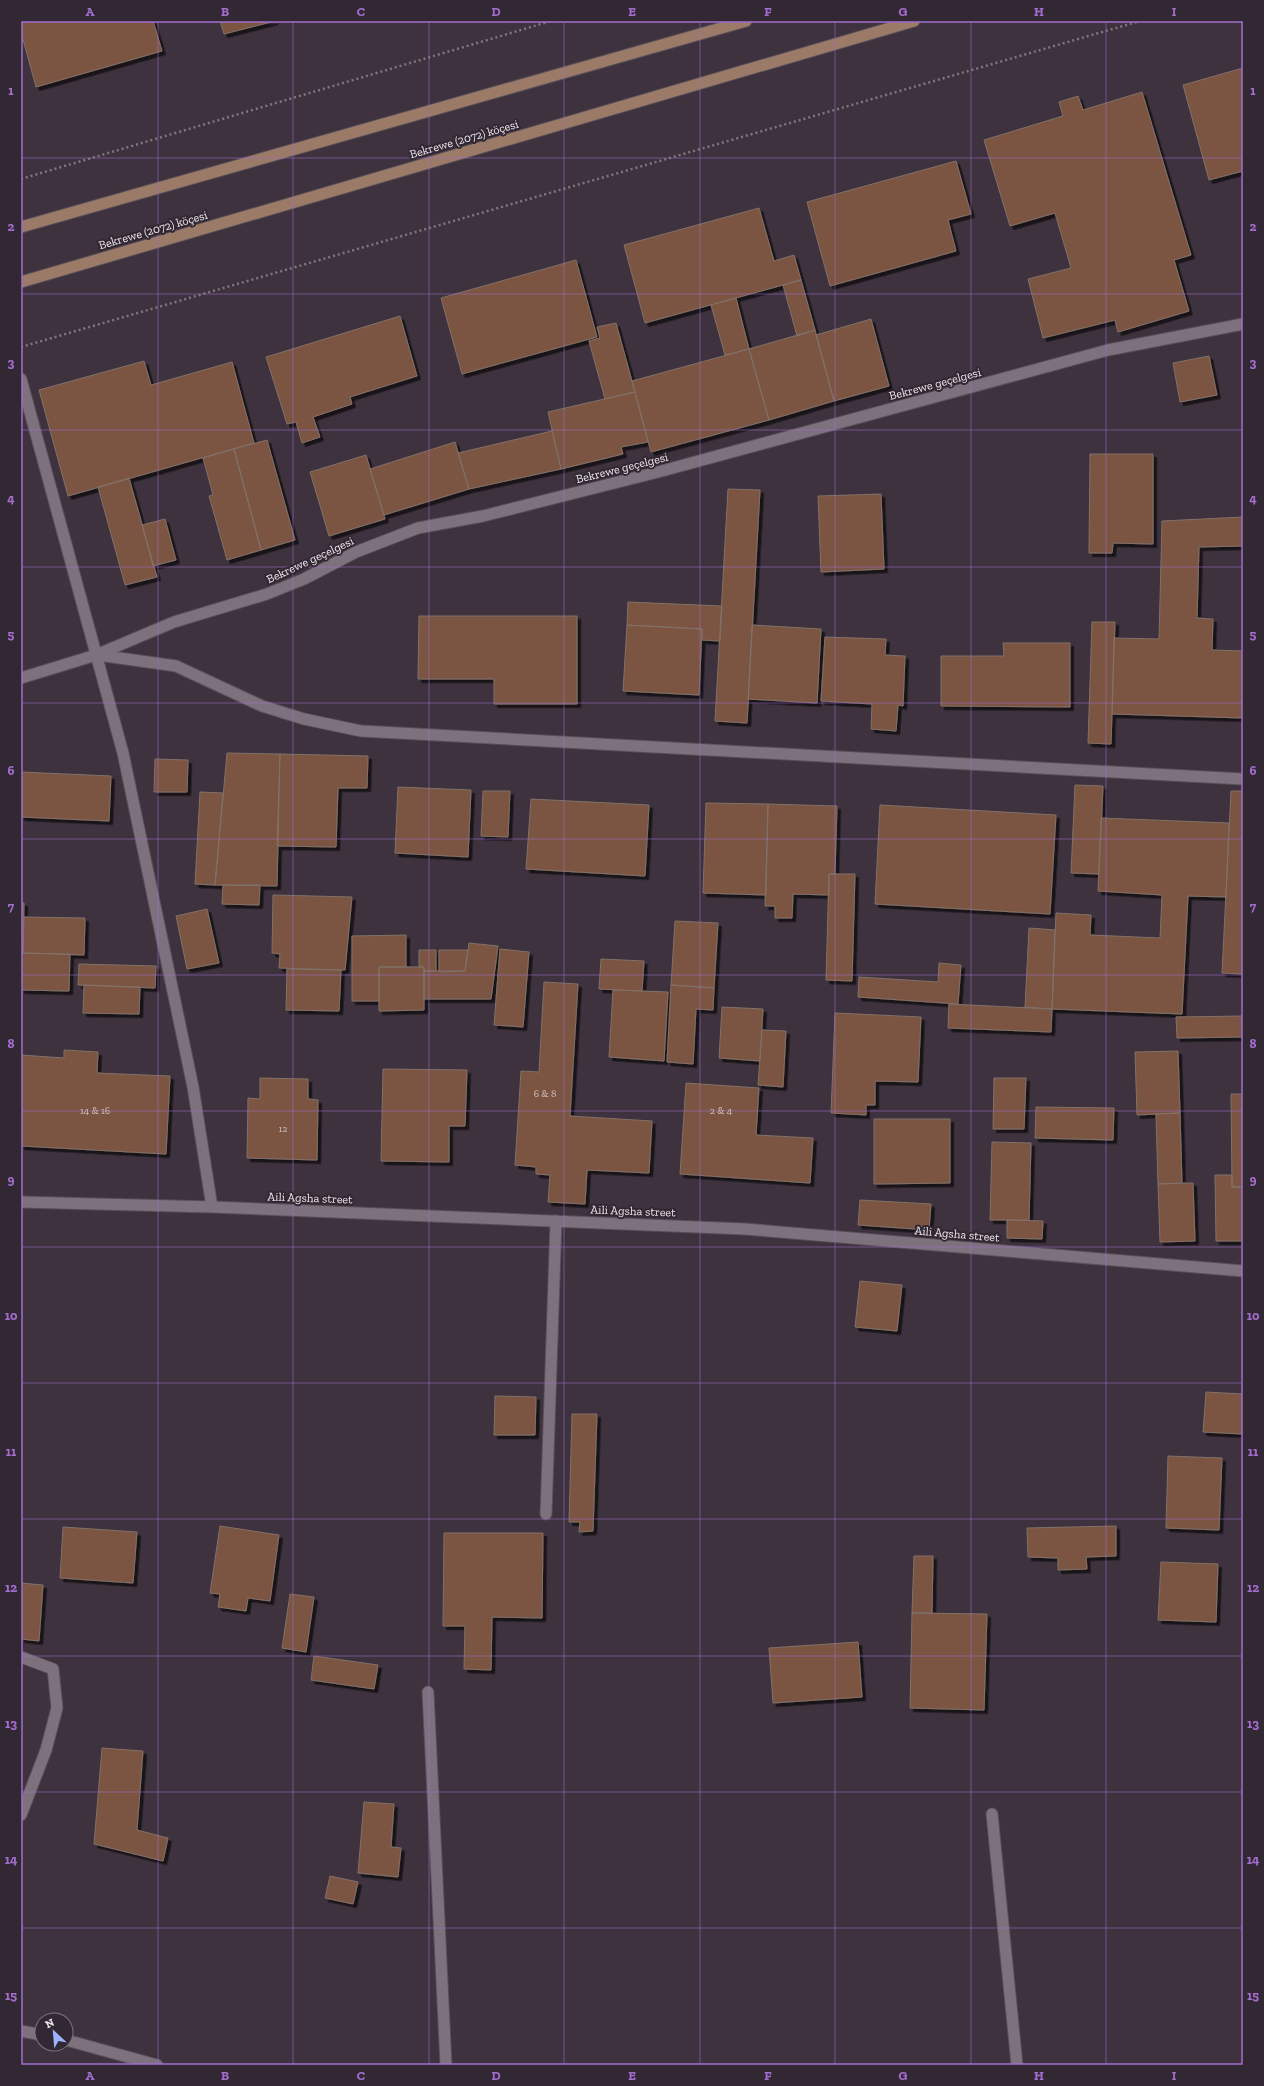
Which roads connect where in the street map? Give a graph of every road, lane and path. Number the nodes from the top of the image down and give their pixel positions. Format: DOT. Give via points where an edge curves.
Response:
graph roads {
  1 [pos="551,21"];
  2 [pos="746,21"];
  3 [pos="914,21"];
  4 [pos="1140,21"];
  5 [pos="21,179"];
  6 [pos="21,227"];
  7 [pos="21,282"];
  8 [pos="1243,324"];
  9 [pos="21,347"];
  10 [pos="21,379"];
  11 [pos="96,655"];
  12 [pos="21,678"];
  13 [pos="1243,779"];
  14 [pos="21,1202"];
  15 [pos="212,1206"];
  16 [pos="556,1221"];
  17 [pos="1243,1271"];
  18 [pos="546,1514"];
  19 [pos="21,1656"];
  20 [pos="428,1692"];
  21 [pos="992,1814"];
  22 [pos="21,1815"];
  23 [pos="21,2031"];
  24 [pos="34,2033"];
  25 [pos="74,2042"];
  26 [pos="157,2065"];
  27 [pos="446,2065"];
  28 [pos="1017,2065"];
  1 -- 5 [label="path"];
  2 -- 6 [label="main road"];
  3 -- 7 [label="main road, Bekrewe (2072) köçesi"];
  4 -- 9 [label="path"];
  8 -- 11 [label="street, Bekrewe geçelgesi" via="1108,350 658,472 483,516 418,528 356,552 304,579 267,594 174,622"];
  10 -- 11 [label="street"];
  11 -- 12 [label="street, Bekrewe geçelgesi"];
  11 -- 13 [label="street" via="176,666 262,706 304,719 361,731"];
  11 -- 15 [label="street" via="123,753 192,1080"];
  14 -- 15 [label="street, Aili Agsha street"];
  15 -- 16 [label="street, Aili Agsha street"];
  16 -- 17 [label="street, Aili Agsha street" via="745,1229"];
  16 -- 18 [label="street"];
  19 -- 22 [label="street" via="53,1669 57,1708 46,1750"];
  20 -- 27 [label="street"];
  21 -- 28 [label="street"];
  23 -- 24 [label="street"];
  25 -- 26 [label="street"];
}
